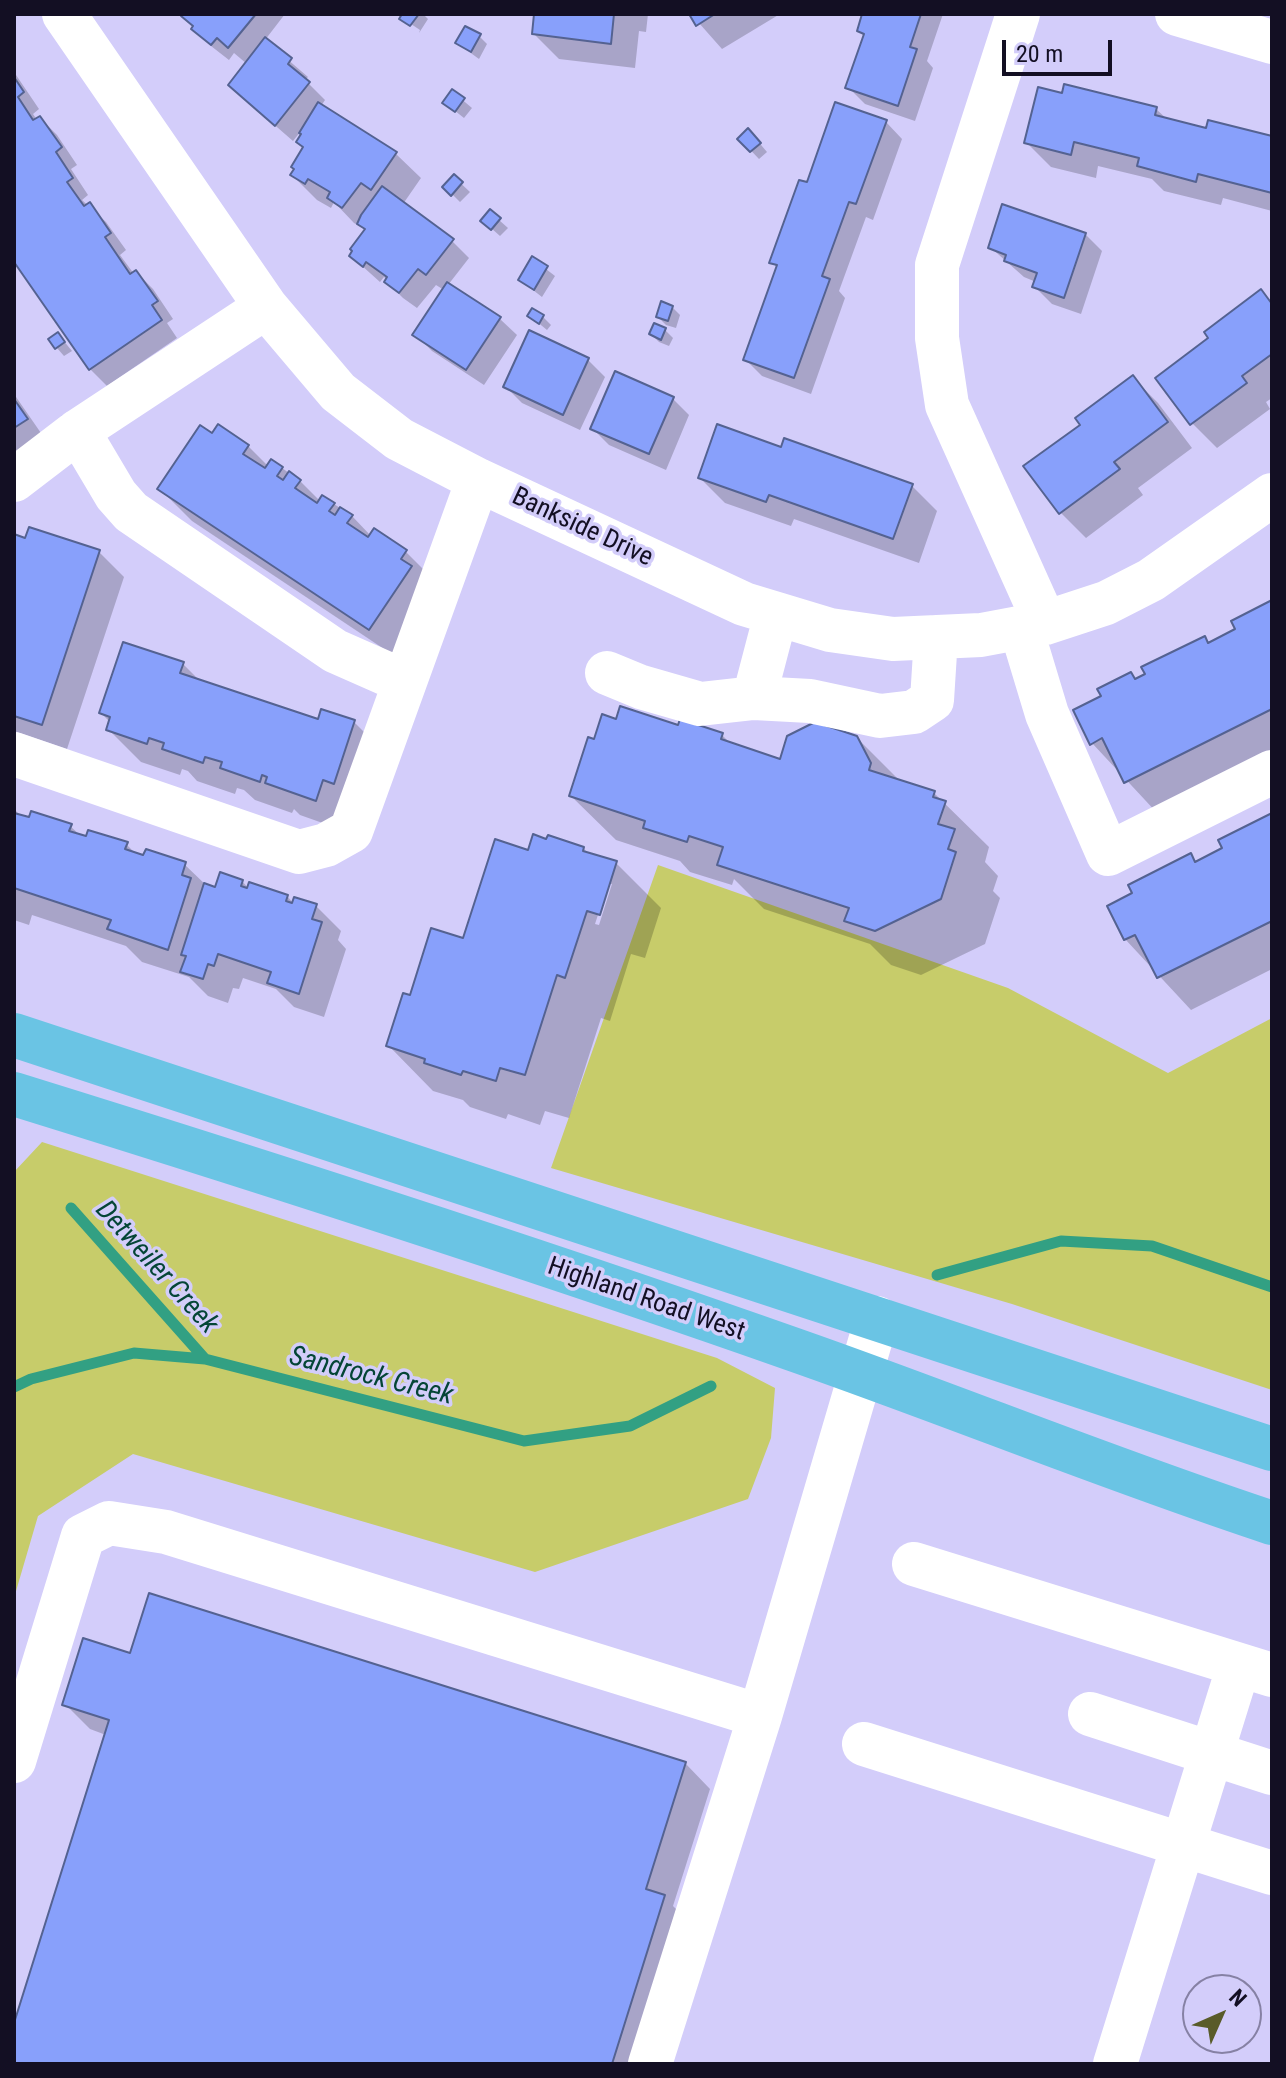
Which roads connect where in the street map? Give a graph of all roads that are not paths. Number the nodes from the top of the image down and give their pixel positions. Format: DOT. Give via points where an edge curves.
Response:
graph roads {
  1 [pos="64,14"];
  2 [pos="1018,14"];
  3 [pos="1177,14"];
  4 [pos="1272,42"];
  5 [pos="266,307"];
  6 [pos="78,431"];
  7 [pos="14,480"];
  8 [pos="478,480"];
  9 [pos="1272,495"];
  10 [pos="776,614"];
  11 [pos="1033,625"];
  12 [pos="936,637"];
  13 [pos="607,673"];
  14 [pos="403,681"];
  15 [pos="754,698"];
  16 [pos="14,754"];
  17 [pos="1272,772"];
  18 [pos="14,1035"];
  19 [pos="14,1094"];
  20 [pos="877,1318"];
  21 [pos="860,1374"];
  22 [pos="1272,1449"];
  23 [pos="1272,1523"];
  24 [pos="914,1564"];
  25 [pos="1256,1670"];
  26 [pos="1090,1714"];
  27 [pos="760,1716"];
  28 [pos="864,1744"];
  29 [pos="1212,1754"];
  30 [pos="14,1761"];
  31 [pos="1272,1773"];
  32 [pos="1183,1846"];
  33 [pos="1272,1873"];
  34 [pos="650,2064"];
  35 [pos="1115,2064"];
  1 -- 5 [label="street, Bankside Drive"];
  2 -- 11 [label="street" via="937,265 937,338 947,405"];
  3 -- 4 [label="street"];
  5 -- 6 [label="street"];
  5 -- 8 [label="street, Bankside Drive" via="338,392 399,439"];
  6 -- 7 [label="street"];
  6 -- 14 [label="street" via="131,512 335,651"];
  8 -- 10 [label="street, Bankside Drive" via="744,604"];
  8 -- 14 [label="street"];
  9 -- 11 [label="street, Bankside Drive" via="1151,580 1106,603"];
  10 -- 12 [label="street, Bankside Drive" via="878,637"];
  10 -- 15 [label="street"];
  11 -- 12 [label="street, Bankside Drive"];
  11 -- 17 [label="street" via="1047,714 1108,854"];
  12 -- 15 [label="street" via="932,700 914,712 880,716 810,701"];
  13 -- 15 [label="street" via="700,704"];
  14 -- 16 [label="street" via="351,831 299,852"];
  18 -- 20 [label="main road, Highland Road West"];
  19 -- 21 [label="main road, Highland Road West"];
  20 -- 21 [label="street"];
  20 -- 22 [label="main road, Highland Road West"];
  21 -- 23 [label="main road, Highland Road West"];
  21 -- 27 [label="street"];
  24 -- 25 [label="street"];
  25 -- 29 [label="street"];
  26 -- 29 [label="street"];
  27 -- 30 [label="street" via="166,1532 109,1523 83,1536"];
  27 -- 34 [label="street"];
  28 -- 32 [label="street"];
  29 -- 31 [label="street"];
  29 -- 32 [label="street"];
  32 -- 33 [label="street"];
  32 -- 35 [label="street"];
}
